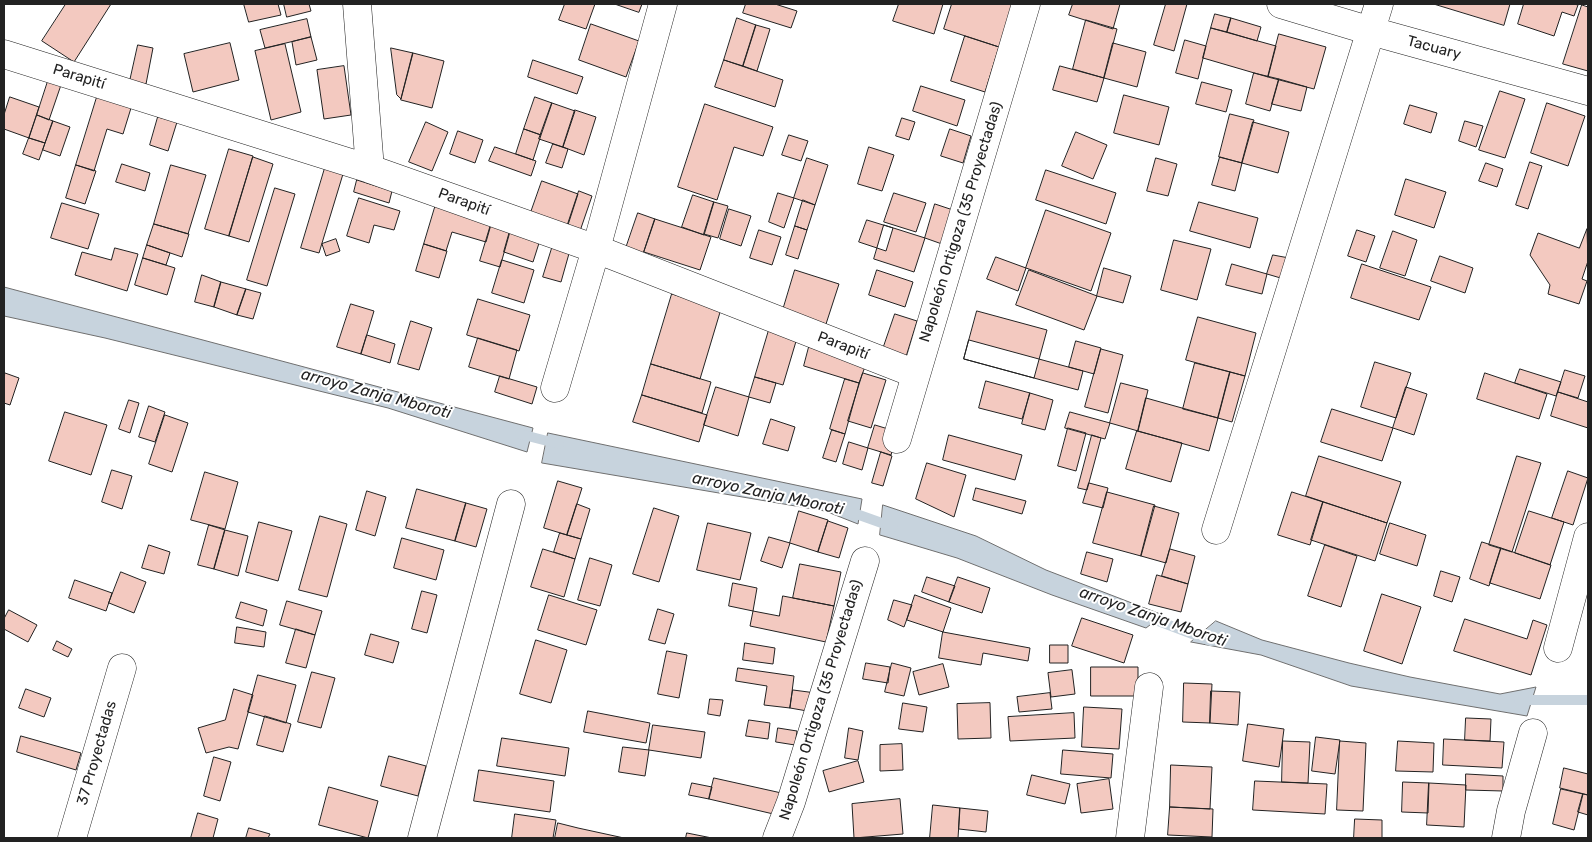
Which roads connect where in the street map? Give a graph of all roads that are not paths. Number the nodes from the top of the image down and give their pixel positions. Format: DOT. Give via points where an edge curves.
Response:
graph roads {
  1 [pos="357,4"];
  2 [pos="663,4"];
  3 [pos="1026,4"];
  4 [pos="1281,4"];
  5 [pos="1379,4"];
  6 [pos="1371,31"];
  7 [pos="4,54"];
  8 [pos="1588,91"];
  9 [pos="370,169"];
  10 [pos="596,249"];
  11 [pos="916,374"];
  12 [pos="555,388"];
  13 [pos="897,439"];
  14 [pos="511,504"];
  15 [pos="1216,530"];
  16 [pos="1588,537"];
  17 [pos="865,561"];
  18 [pos="1558,648"];
  19 [pos="122,668"];
  20 [pos="1149,687"];
  21 [pos="1533,733"];
  22 [pos="72,838"];
  23 [pos="422,838"];
  24 [pos="777,838"];
  25 [pos="1130,838"];
  26 [pos="1506,838"];
  1 -- 9 [label="street"];
  2 -- 10 [label="street"];
  3 -- 11 [label="street, Napoleón Ortigoza (35 Proyectadas)"];
  4 -- 6 [label="street, Tacuary"];
  5 -- 6 [label="street"];
  6 -- 8 [label="street, Tacuary"];
  6 -- 15 [label="street"];
  7 -- 9 [label="street, Parapití"];
  9 -- 10 [label="street, Parapití"];
  10 -- 11 [label="street, Parapití"];
  10 -- 12 [label="street"];
  11 -- 13 [label="street, Napoleón Ortigoza (35 Proyectadas)"];
  14 -- 23 [label="street"];
  16 -- 18 [label="street"];
  17 -- 24 [label="street, Napoleón Ortigoza (35 Proyectadas)"];
  19 -- 22 [label="street, 37 Proyectadas"];
  20 -- 25 [label="street"];
  21 -- 26 [label="street"];
}
